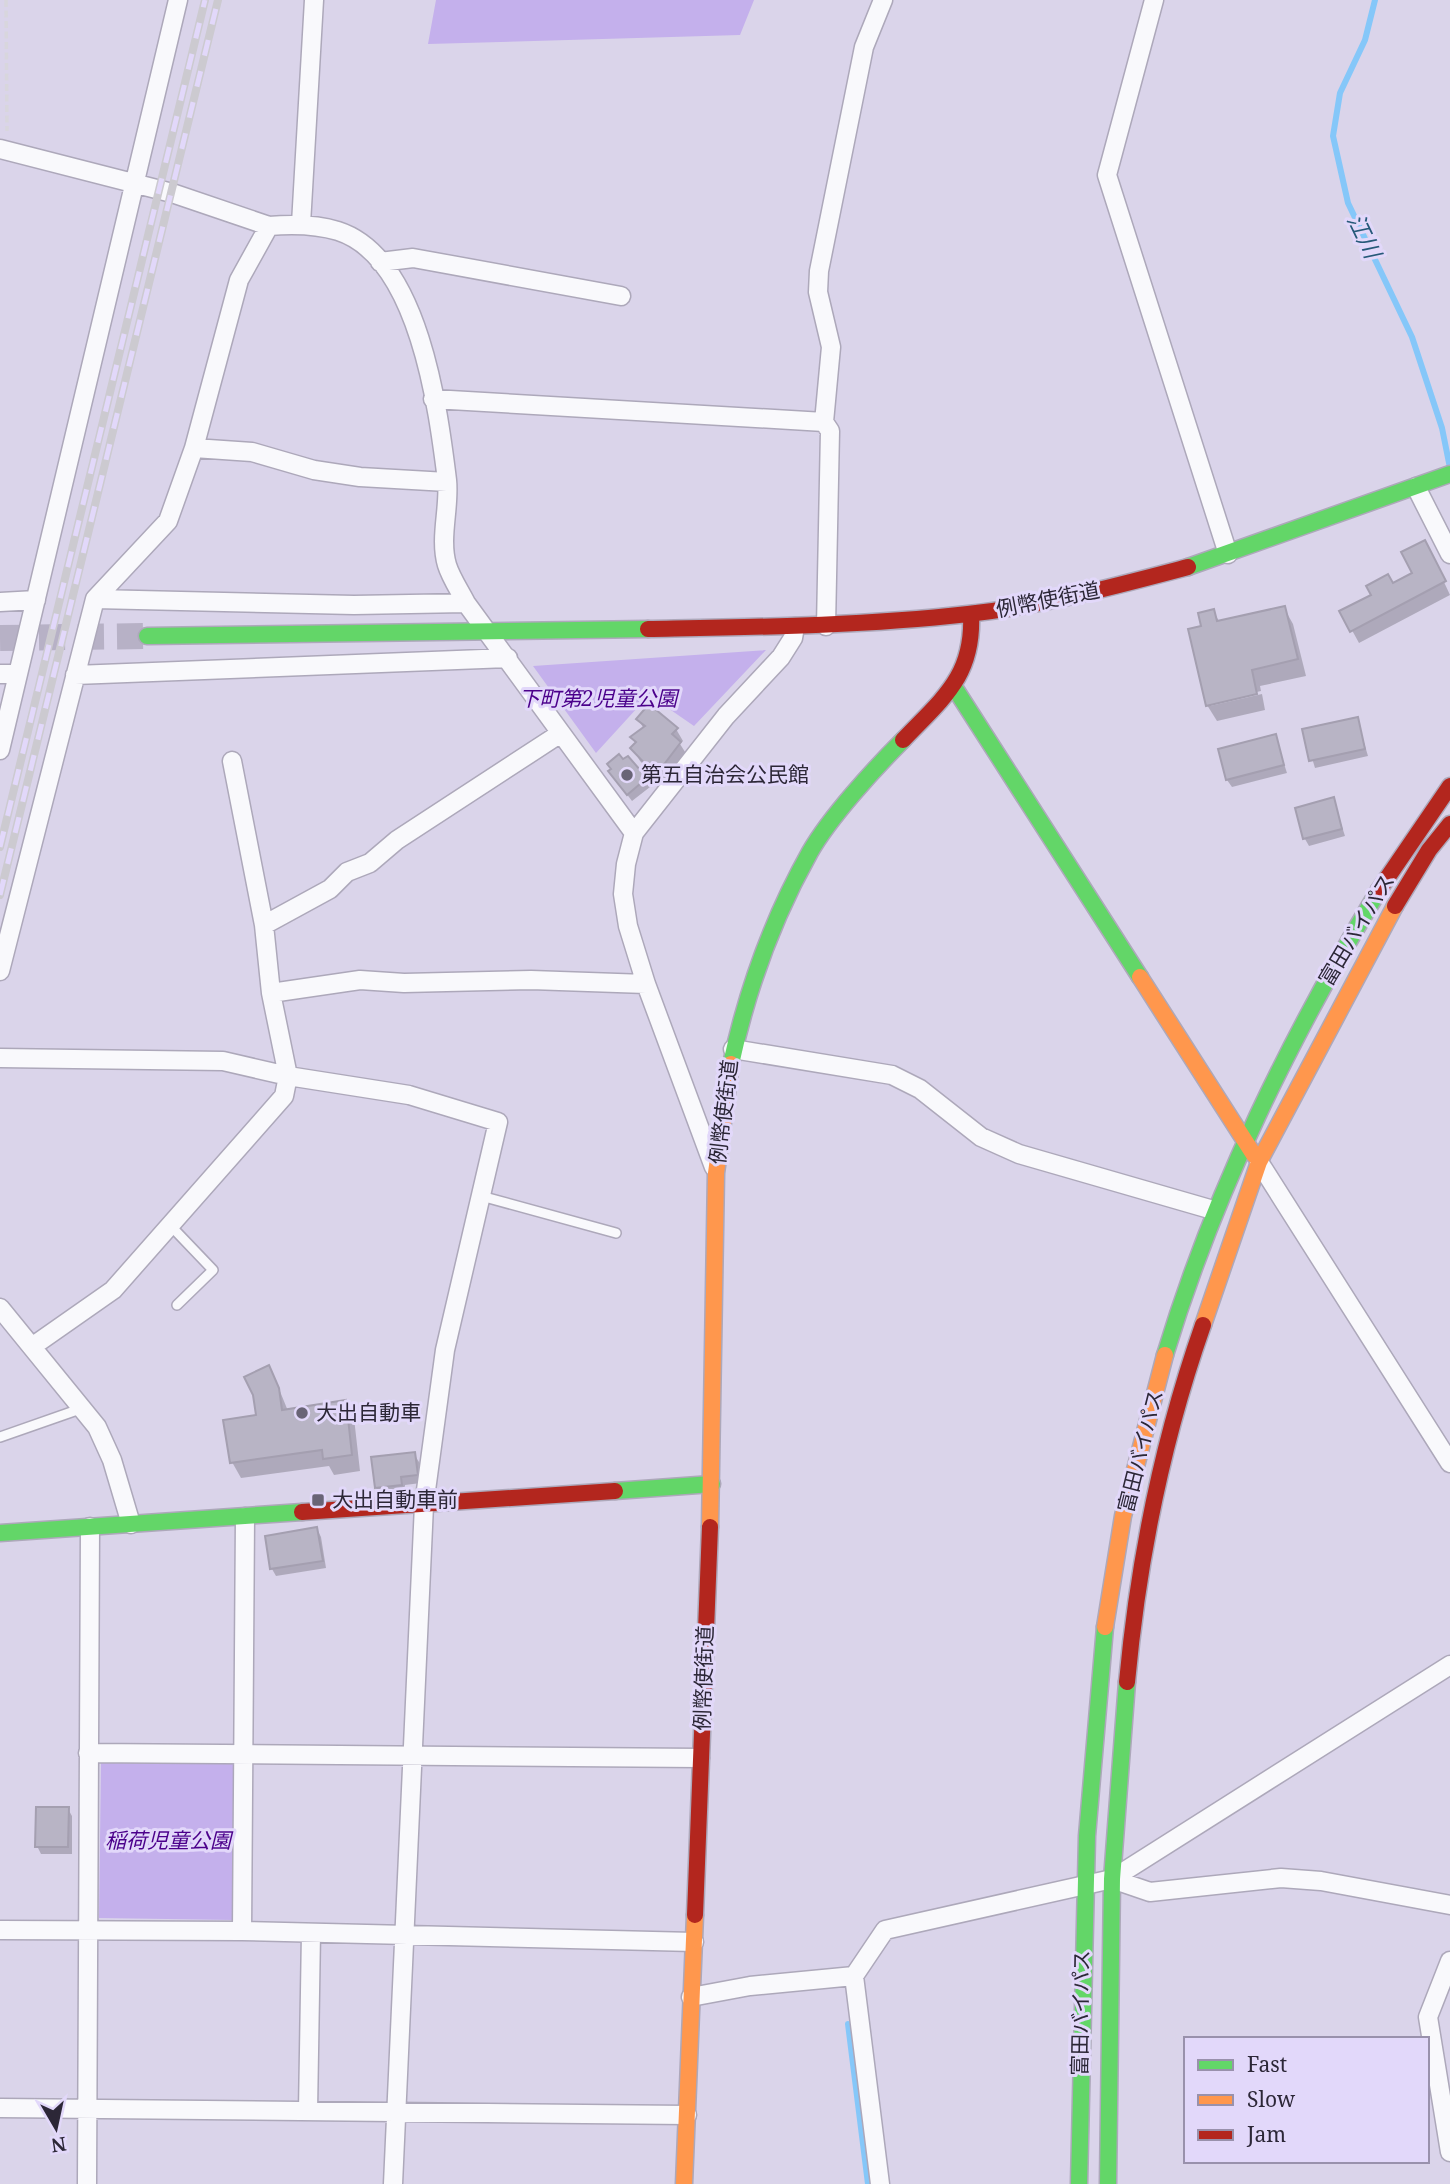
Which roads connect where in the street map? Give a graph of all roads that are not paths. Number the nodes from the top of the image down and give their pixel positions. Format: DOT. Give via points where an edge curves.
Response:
graph roads {
  1 [pos="178,0"];
  2 [pos="314,0"];
  3 [pos="883,0"];
  4 [pos="1154,0"];
  5 [pos="3,149"];
  6 [pos="136,183"];
  7 [pos="301,224"];
  8 [pos="269,226"];
  9 [pos="380,262"];
  10 [pos="621,296"];
  11 [pos="433,399"];
  12 [pos="824,422"];
  13 [pos="194,448"];
  14 [pos="1450,474"];
  15 [pos="447,482"];
  16 [pos="1416,487"];
  17 [pos="1228,554"];
  18 [pos="1450,554"];
  19 [pos="95,599"];
  20 [pos="36,600"];
  21 [pos="0,602"];
  22 [pos="466,603"];
  23 [pos="971,614"];
  24 [pos="795,626"];
  25 [pos="826,626"];
  26 [pos="486,629"];
  27 [pos="147,636"];
  28 [pos="508,657"];
  29 [pos="9,674"];
  30 [pos="75,675"];
  31 [pos="954,687"];
  32 [pos="561,733"];
  33 [pos="0,750"];
  34 [pos="232,761"];
  35 [pos="1450,786"];
  36 [pos="1450,824"];
  37 [pos="634,834"];
  38 [pos="264,925"];
  39 [pos="0,971"];
  40 [pos="646,984"];
  41 [pos="271,993"];
  42 [pos="733,1049"];
  43 [pos="0,1058"];
  44 [pos="288,1076"];
  45 [pos="1244,1140"];
  46 [pos="1259,1163"];
  47 [pos="716,1173"];
  48 [pos="481,1196"];
  49 [pos="1213,1210"];
  50 [pos="169,1224"];
  51 [pos="616,1233"];
  52 [pos="177,1305"];
  53 [pos="0,1308"];
  54 [pos="33,1346"];
  55 [pos="83,1408"];
  56 [pos="0,1437"];
  57 [pos="1450,1463"];
  58 [pos="712,1484"];
  59 [pos="424,1505"];
  60 [pos="245,1517"];
  61 [pos="131,1524"];
  62 [pos="90,1527"];
  63 [pos="0,1533"];
  64 [pos="1450,1665"];
  65 [pos="89,1753"];
  66 [pos="244,1755"];
  67 [pos="413,1757"];
  68 [pos="700,1758"];
  69 [pos="1112,1878"];
  70 [pos="1084,1885"];
  71 [pos="1450,1905"];
  72 [pos="0,1930"];
  73 [pos="242,1931"];
  74 [pos="89,1932"];
  75 [pos="311,1933"];
  76 [pos="405,1935"];
  77 [pos="694,1942"];
  78 [pos="1450,1961"];
  79 [pos="854,1976"];
  80 [pos="691,1997"];
  81 [pos="0,2108"];
  82 [pos="87,2109"];
  83 [pos="308,2111"];
  84 [pos="396,2112"];
  85 [pos="687,2115"];
  86 [pos="1450,2152"];
  87 [pos="87,2184"];
  88 [pos="393,2184"];
  89 [pos="684,2184"];
  90 [pos="880,2184"];
  91 [pos="1079,2184"];
  92 [pos="1108,2184"];
  1 -- 6 [label="street"];
  2 -- 7 [label="street"];
  3 -- 12 [label="street" via="864,47 818,271 818,292 831,347"];
  4 -- 17 [label="street" via="1107,175"];
  5 -- 6 [label="street"];
  6 -- 8 [label="street"];
  6 -- 20 [label="street"];
  7 -- 8 [label="street"];
  7 -- 9 [label="street" via="340,232 368,248"];
  8 -- 13 [label="street" via="239,280"];
  9 -- 10 [label="street" via="413,258"];
  9 -- 11 [label="street" via="420,334"];
  11 -- 12 [label="street"];
  11 -- 15 [label="street"];
  12 -- 25 [label="street" via="830,431"];
  13 -- 15 [label="street" via="252,452 360,478"];
  13 -- 19 [label="street" via="168,521"];
  14 -- 16 [label="street, 例幣使街道"];
  15 -- 22 [label="street" via="446,564"];
  16 -- 17 [label="street, 例幣使街道"];
  16 -- 18 [label="street"];
  17 -- 23 [label="street, 例幣使街道" via="1110,588"];
  19 -- 22 [label="street"];
  19 -- 30 [label="street"];
  20 -- 21 [label="street"];
  20 -- 29 [label="street"];
  22 -- 26 [label="street"];
  23 -- 25 [label="street"];
  23 -- 31 [label="street, 例幣使街道" via="970,657"];
  24 -- 25 [label="street"];
  24 -- 26 [label="street"];
  24 -- 37 [label="street" via="781,657 726,716"];
  26 -- 27 [label="street"];
  26 -- 28 [label="street"];
  28 -- 30 [label="street"];
  28 -- 32 [label="street"];
  29 -- 33 [label="street"];
  30 -- 39 [label="street"];
  31 -- 42 [label="street, 例幣使街道" via="876,766 811,850 767,942"];
  31 -- 45 [label="street"];
  32 -- 37 [label="street"];
  32 -- 38 [label="street" via="397,840 370,863 347,872 330,889"];
  34 -- 38 [label="street"];
  35 -- 45 [label="street, 富田バイパス" via="1354,929 1282,1059"];
  36 -- 46 [label="street, 富田バイパス" via="1374,940"];
  37 -- 40 [label="street" via="623,894"];
  38 -- 41 [label="street"];
  40 -- 41 [label="street" via="360,980"];
  40 -- 47 [label="street"];
  41 -- 44 [label="street"];
  42 -- 47 [label="street, 例幣使街道"];
  42 -- 49 [label="street" via="892,1075 920,1089 981,1137 1019,1154"];
  43 -- 44 [label="street" via="223,1061"];
  44 -- 48 [label="street" via="409,1095 498,1122"];
  44 -- 50 [label="street" via="284,1096"];
  45 -- 46 [label="street"];
  45 -- 49 [label="street, 富田バイパス"];
  46 -- 57 [label="street"];
  46 -- 69 [label="street, 富田バイパス" via="1195,1347 1164,1462 1132,1626"];
  47 -- 58 [label="street, 例幣使街道"];
  48 -- 51 [label="lane"];
  48 -- 59 [label="street" via="445,1350"];
  49 -- 70 [label="street, 富田バイパス" via="1169,1340 1119,1548 1105,1626"];
  50 -- 52 [label="lane" via="213,1270"];
  50 -- 54 [label="street" via="113,1290"];
  53 -- 54 [label="street"];
  54 -- 55 [label="street"];
  55 -- 56 [label="lane"];
  55 -- 61 [label="street" via="112,1460"];
  58 -- 59 [label="street"];
  58 -- 68 [label="street, 例幣使街道"];
  59 -- 60 [label="street"];
  59 -- 67 [label="street"];
  60 -- 61 [label="street"];
  60 -- 66 [label="street"];
  61 -- 62 [label="street"];
  62 -- 63 [label="street"];
  62 -- 65 [label="street"];
  64 -- 69 [label="street"];
  65 -- 66 [label="street"];
  65 -- 74 [label="street"];
  66 -- 67 [label="street"];
  66 -- 73 [label="street"];
  67 -- 68 [label="street"];
  67 -- 76 [label="street"];
  68 -- 77 [label="street, 例幣使街道"];
  69 -- 70 [label="street"];
  69 -- 71 [label="street" via="1150,1892 1281,1878 1321,1881"];
  69 -- 92 [label="street, 富田バイパス"];
  70 -- 79 [label="street" via="885,1930"];
  70 -- 91 [label="street, 富田バイパス"];
  72 -- 74 [label="street"];
  73 -- 74 [label="street"];
  73 -- 75 [label="street"];
  74 -- 82 [label="street"];
  75 -- 76 [label="street"];
  75 -- 83 [label="street"];
  76 -- 77 [label="street"];
  76 -- 84 [label="street"];
  77 -- 80 [label="street, 例幣使街道"];
  78 -- 86 [label="street" via="1428,2017"];
  79 -- 80 [label="street"];
  79 -- 90 [label="street"];
  80 -- 85 [label="street, 例幣使街道"];
  81 -- 82 [label="street"];
  82 -- 83 [label="street"];
  82 -- 87 [label="street"];
  83 -- 84 [label="street"];
  84 -- 85 [label="street"];
  84 -- 88 [label="street"];
  85 -- 89 [label="street, 例幣使街道"];
}
